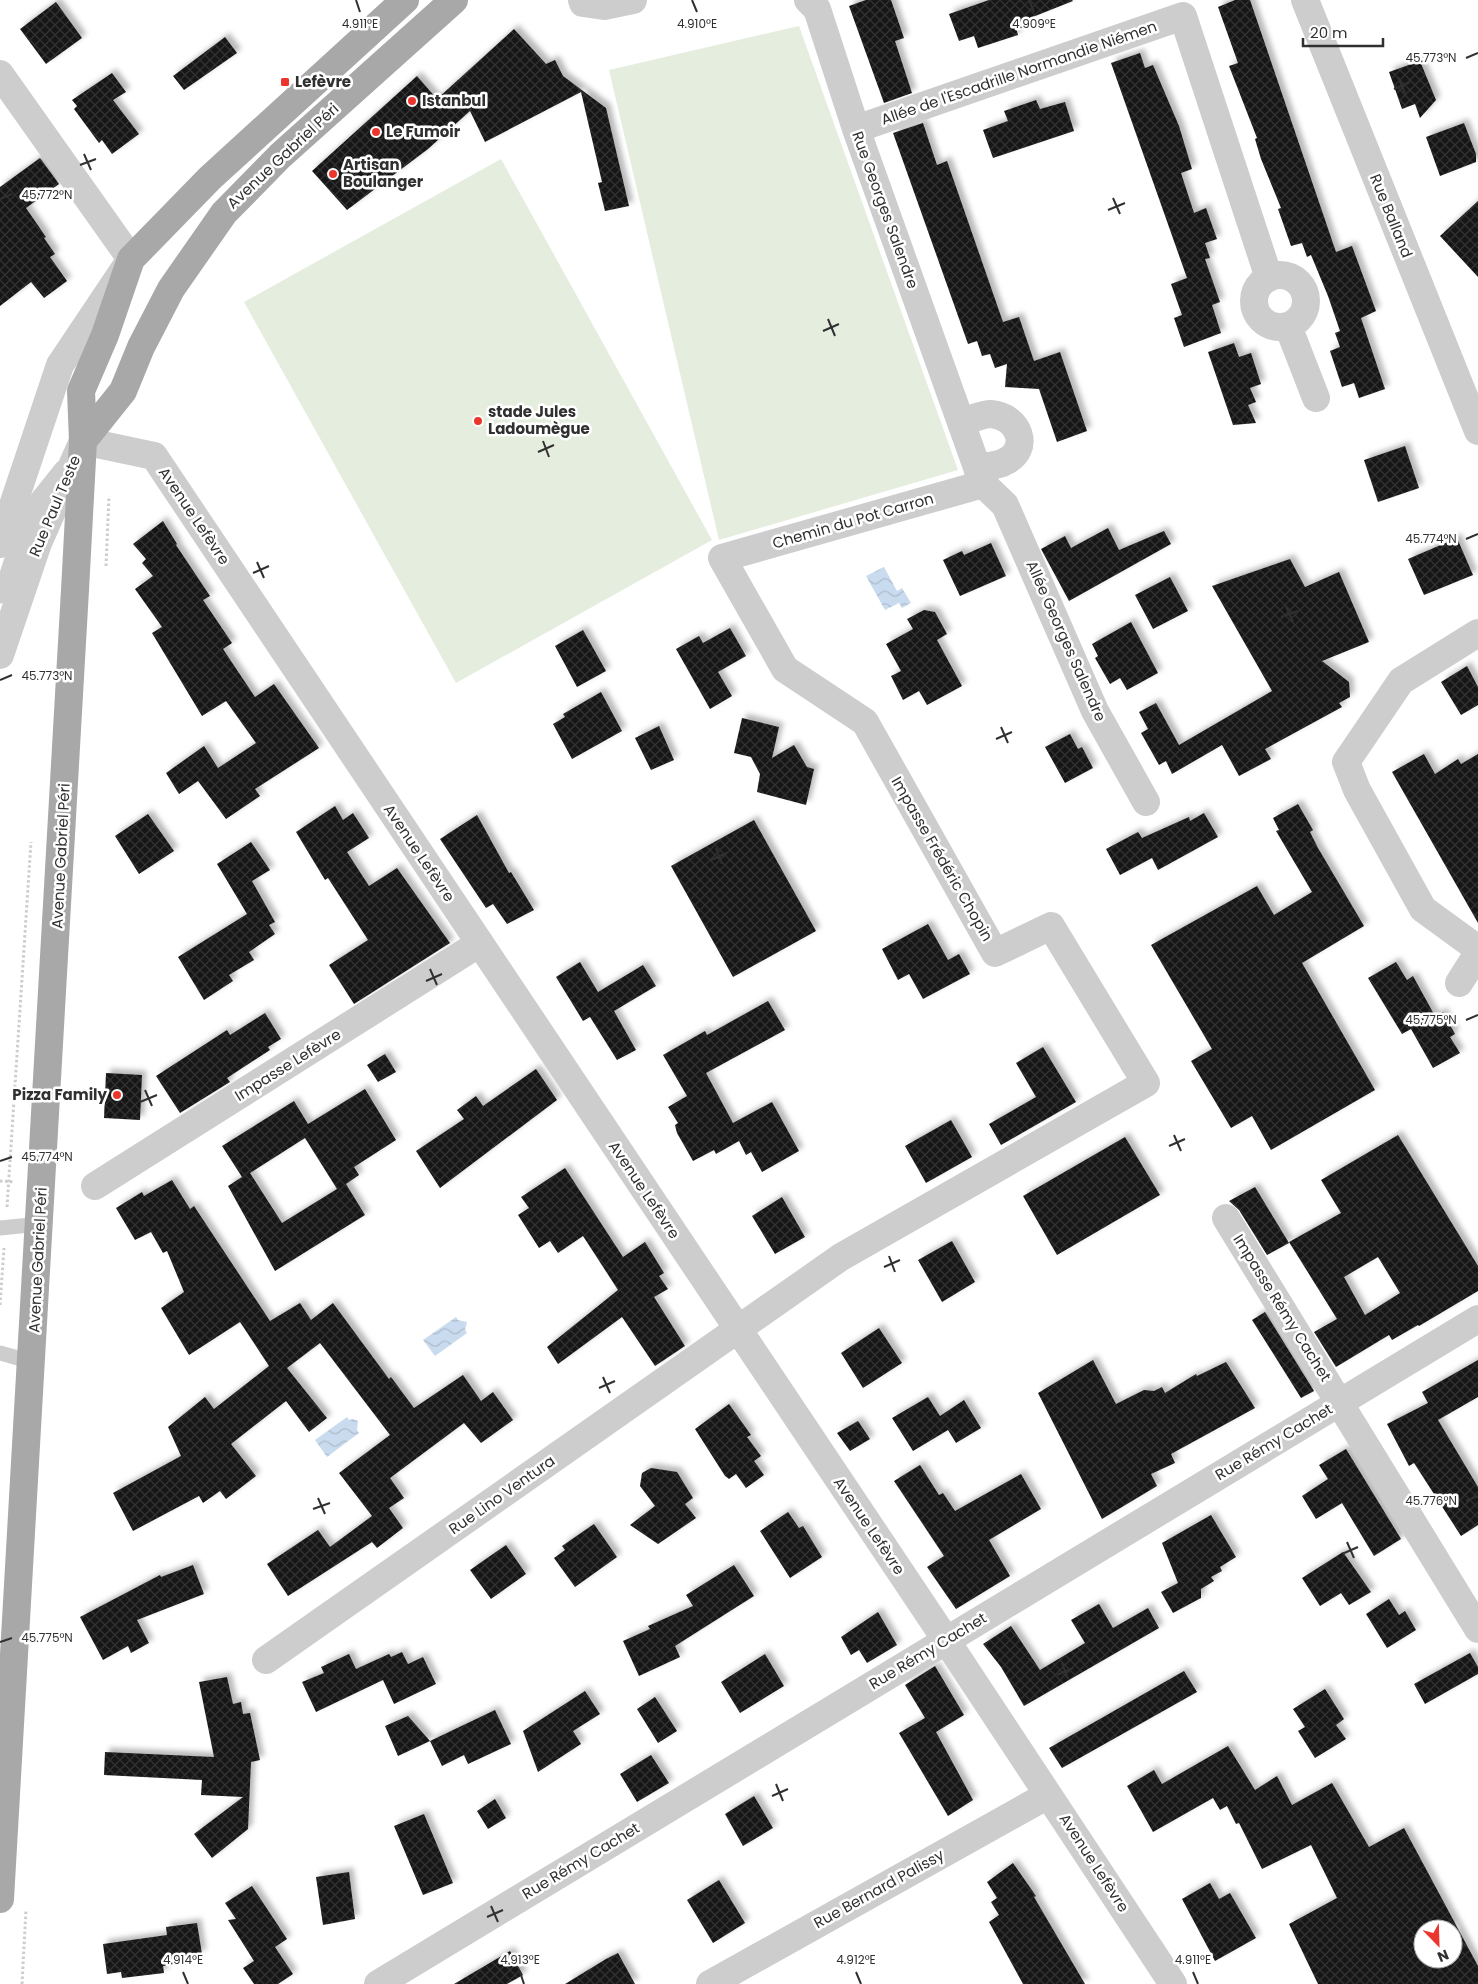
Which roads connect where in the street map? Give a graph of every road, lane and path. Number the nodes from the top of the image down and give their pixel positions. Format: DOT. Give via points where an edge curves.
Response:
graph roads {
  1 [pos="454,0"];
  2 [pos="582,0"];
  3 [pos="633,0"];
  4 [pos="808,0"];
  5 [pos="1305,0"];
  6 [pos="403,1"];
  7 [pos="1186,8"];
  8 [pos="0,74"];
  9 [pos="856,129"];
  10 [pos="131,259"];
  11 [pos="1268,278"];
  12 [pos="1288,326"];
  13 [pos="1316,398"];
  14 [pos="961,422"];
  15 [pos="1478,431"];
  16 [pos="83,441"];
  17 [pos="980,476"];
  18 [pos="0,544"];
  19 [pos="722,558"];
  20 [pos="0,596"];
  21 [pos="1478,633"];
  22 [pos="0,655"];
  23 [pos="1146,802"];
  24 [pos="480,943"];
  25 [pos="1478,949"];
  26 [pos="1478,953"];
  27 [pos="1458,983"];
  28 [pos="95,1186"];
  29 [pos="1226,1218"];
  30 [pos="40,1224"];
  31 [pos="0,1228"];
  32 [pos="1478,1319"];
  33 [pos="738,1331"];
  34 [pos="0,1353"];
  35 [pos="32,1362"];
  36 [pos="1340,1403"];
  37 [pos="1478,1629"];
  38 [pos="946,1640"];
  39 [pos="266,1660"];
  40 [pos="1048,1794"];
  41 [pos="0,1900"];
  42 [pos="378,1984"];
  43 [pos="710,1984"];
  44 [pos="1173,1984"];
  1 -- 16 [label="main road, Avenue Gabriel Péri" via="280,156 224,213 171,289 123,391"];
  2 -- 3 [label="street" via="583,3 604,6"];
  4 -- 9 [label="street, Rue Georges Salendre" via="817,9"];
  5 -- 15 [label="street, Rue Balland"];
  6 -- 10 [label="main road, Avenue Gabriel Péri" via="210,178"];
  7 -- 9 [label="street, Allée de l'Escadrille Normandie Niémen"];
  7 -- 11 [label="street, Allée de l'Escadrille Normandie Niémen"];
  8 -- 10 [label="street"];
  9 -- 14 [label="street, Rue Georges Salendre"];
  10 -- 16 [label="main road, Avenue Gabriel Péri" via="105,335 81,391"];
  10 -- 18 [label="street" via="60,365"];
  11 -- 12 [label="street" via="1256,289 1256,313 1267,324"];
  11 -- 12 [label="street" via="1276,275 1292,278 1304,290 1306,306 1303,314"];
  12 -- 13 [label="street"];
  14 -- 17 [label="street, Rue Georges Salendre"];
  14 -- 17 [label="street" via="989,414 1004,416 1019,431 1020,442 1015,454"];
  16 -- 20 [label="lane, Rue Paul Teste" via="38,498 19,537"];
  16 -- 22 [label="street, Rue Paul Teste" via="38,543"];
  16 -- 24 [label="street, Avenue Lefèvre" via="154,456"];
  16 -- 30 [label="main road, Avenue Gabriel Péri"];
  17 -- 19 [label="street, Chemin du Pot Carron"];
  17 -- 23 [label="street, Allée Georges Salendre" via="1005,505 1095,711"];
  19 -- 33 [label="street, Impasse Frédéric Chopin" via="785,669 865,722 995,953 1051,926 1146,1083 841,1257"];
  21 -- 25 [label="street" via="1400,681 1346,762 1357,790 1423,909"];
  24 -- 28 [label="street, Impasse Lefèvre"];
  24 -- 33 [label="street, Avenue Lefèvre"];
  26 -- 27 [label="street"];
  29 -- 36 [label="street, Impasse Rémy Cachet"];
  30 -- 31 [label="lane"];
  30 -- 35 [label="main road, Avenue Gabriel Péri"];
  32 -- 36 [label="street, Rue Rémy Cachet"];
  33 -- 38 [label="street, Avenue Lefèvre"];
  33 -- 39 [label="street, Rue Lino Ventura"];
  34 -- 35 [label="lane"];
  35 -- 41 [label="main road, Avenue Gabriel Péri"];
  36 -- 37 [label="street, Impasse Rémy Cachet"];
  36 -- 38 [label="street, Rue Rémy Cachet"];
  38 -- 40 [label="street, Avenue Lefèvre"];
  38 -- 42 [label="street, Rue Rémy Cachet"];
  40 -- 43 [label="street, Rue Bernard Palissy"];
  40 -- 44 [label="street, Avenue Lefèvre"];
}
